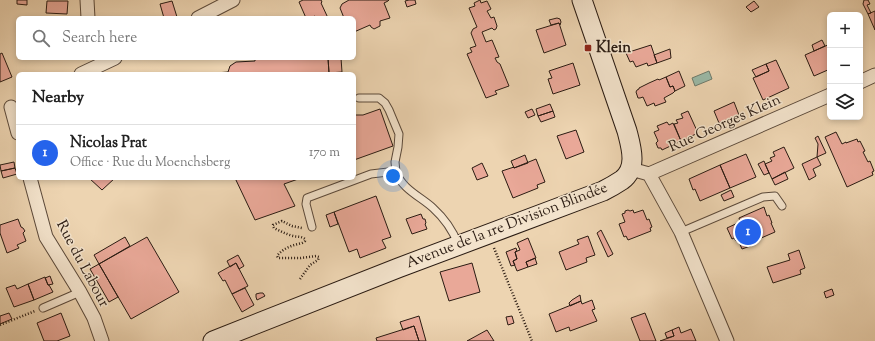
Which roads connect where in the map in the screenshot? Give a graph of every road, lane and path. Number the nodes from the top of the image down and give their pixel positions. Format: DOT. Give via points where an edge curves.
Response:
graph roads {
  1 [pos="87,0"];
  2 [pos="234,0"];
  3 [pos="582,0"];
  4 [pos="88,16"];
  5 [pos="202,16"];
  6 [pos="109,60"];
  7 [pos="87,67"];
  8 [pos="875,75"];
  9 [pos="863,81"];
  10 [pos="827,96"];
  11 [pos="359,98"];
  12 [pos="10,107"];
  13 [pos="16,126"];
  14 [pos="631,169"];
  15 [pos="396,172"];
  16 [pos="649,174"];
  17 [pos="31,180"];
  18 [pos="355,180"];
  19 [pos="356,180"];
  20 [pos="782,206"];
  21 [pos="312,227"];
  22 [pos="681,232"];
  23 [pos="489,235"];
  24 [pos="459,246"];
  25 [pos="300,279"];
  26 [pos="80,292"];
  27 [pos="43,308"];
  28 [pos="0,325"];
  29 [pos="102,341"];
  30 [pos="213,341"];
  31 [pos="532,341"];
  32 [pos="727,341"];
  1 -- 4 [label="street"];
  2 -- 5 [label="street"];
  3 -- 14 [label="main road" via="628,131 632,151"];
  6 -- 7 [label="street"];
  8 -- 9 [label="street"];
  10 -- 16 [label="street, Rue Georges Klein"];
  11 -- 15 [label="lane" via="378,98 389,110 399,134"];
  12 -- 13 [label="street"];
  14 -- 16 [label="street"];
  14 -- 23 [label="main road, Avenue de la 1re Division Blindée" via="623,179 603,191"];
  15 -- 19 [label="lane" via="371,174"];
  15 -- 24 [label="lane" via="411,191 434,209 454,235"];
  16 -- 22 [label="street"];
  17 -- 26 [label="street, Rue du Labour" via="46,237"];
  18 -- 21 [label="lane" via="307,198 306,204"];
  20 -- 22 [label="lane" via="775,196 763,197"];
  21 -- 25 [label="path" via="299,228 282,221 273,225 286,234 305,239 281,251 278,258 318,257"];
  22 -- 32 [label="street"];
  23 -- 24 [label="main road, Avenue de la 1re Division Blindée"];
  23 -- 31 [label="path"];
  24 -- 30 [label="main road, Avenue de la 1re Division Blindée"];
  26 -- 27 [label="lane"];
  26 -- 29 [label="street, Rue du Labour" via="94,318"];
  27 -- 28 [label="path"];
}
